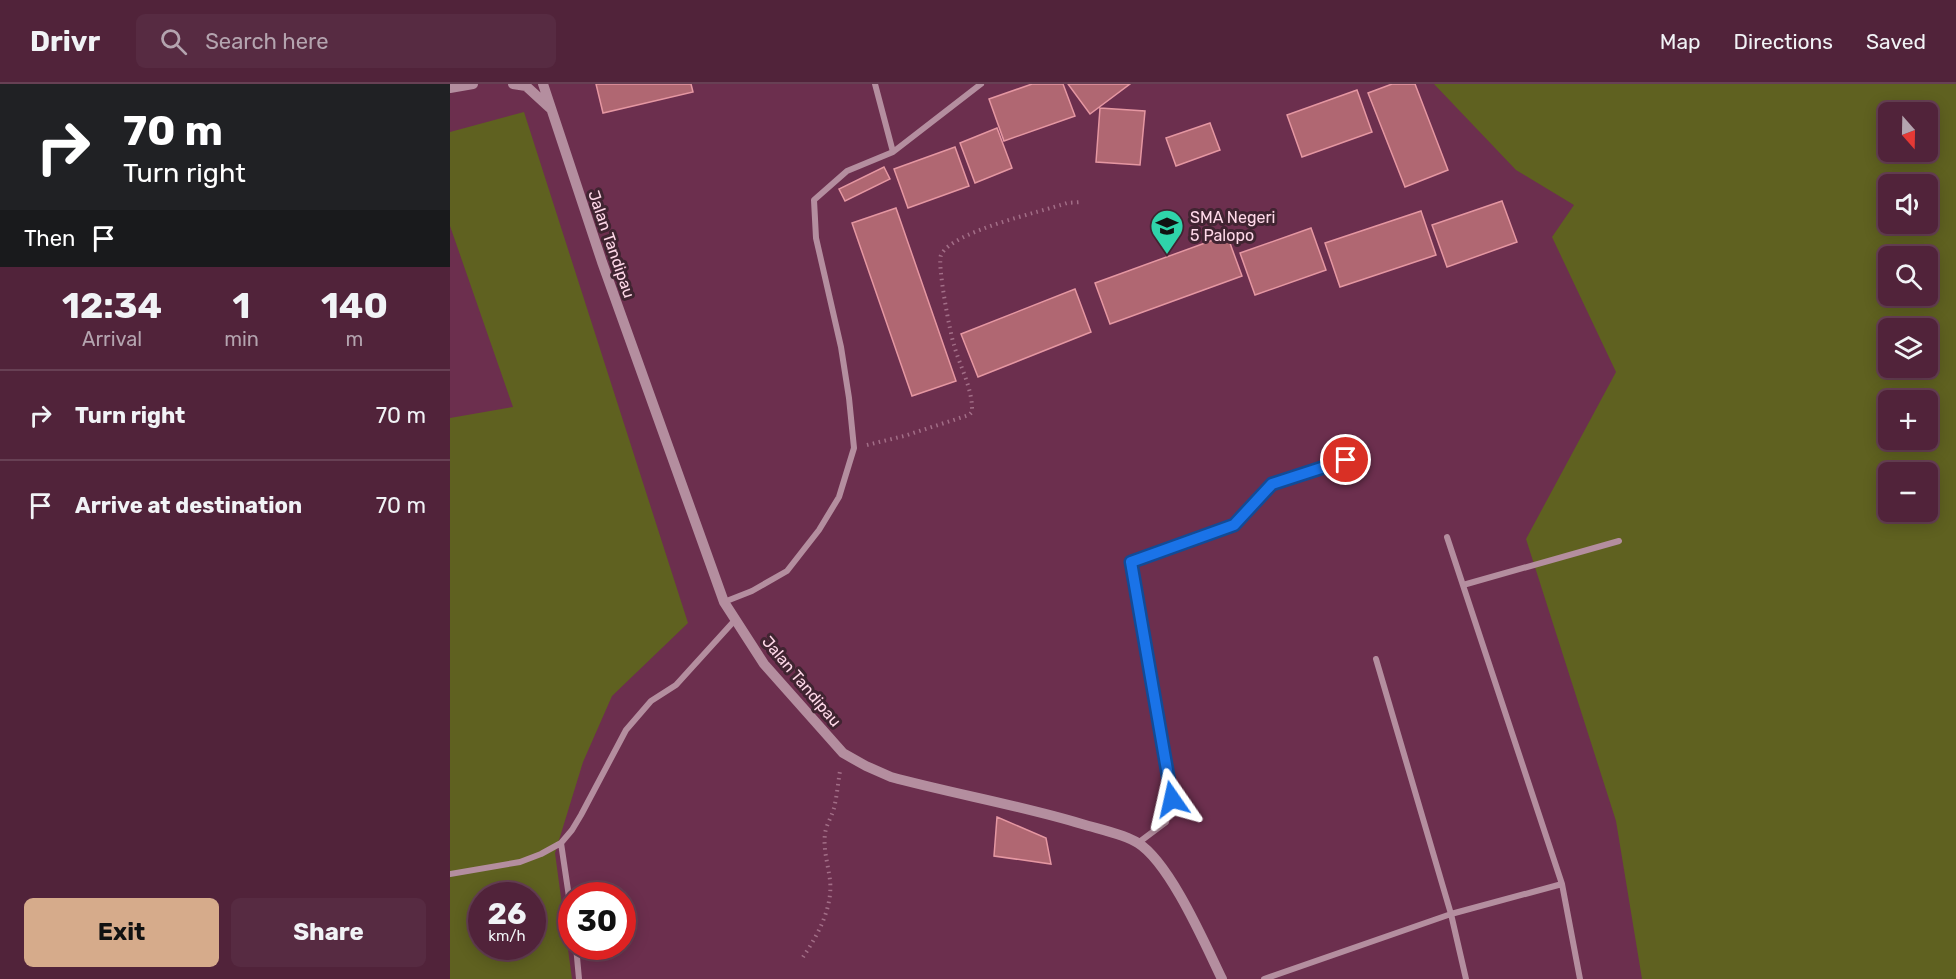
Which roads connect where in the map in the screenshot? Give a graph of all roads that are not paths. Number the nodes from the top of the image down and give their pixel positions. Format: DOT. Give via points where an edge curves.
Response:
graph roads {
  1 [pos="473,84"];
  2 [pos="513,84"];
  3 [pos="543,84"];
  4 [pos="875,84"];
  5 [pos="981,84"];
  6 [pos="450,88"];
  7 [pos="550,109"];
  8 [pos="893,152"];
  9 [pos="1346,460"];
  10 [pos="1447,537"];
  11 [pos="1620,541"];
  12 [pos="1463,585"];
  13 [pos="724,602"];
  14 [pos="735,620"];
  15 [pos="1376,659"];
  16 [pos="561,843"];
  17 [pos="1138,843"];
  18 [pos="450,874"];
  19 [pos="567,882"];
  20 [pos="1562,884"];
  21 [pos="1451,914"];
  22 [pos="577,960"];
  23 [pos="579,979"];
  24 [pos="1221,979"];
  25 [pos="1264,979"];
  26 [pos="1466,979"];
  27 [pos="1580,979"];
  1 -- 6 [label="street"];
  2 -- 7 [label="street" via="526,86"];
  3 -- 7 [label="street, Jalan Tandipau"];
  4 -- 8 [label="street"];
  5 -- 8 [label="street"];
  7 -- 13 [label="street, Jalan Tandipau"];
  8 -- 13 [label="street" via="847,171 814,200 816,238 841,347 854,448 839,496 787,571"];
  9 -- 17 [label="street" via="1272,484 1234,525 1131,562 1172,799 1166,822"];
  10 -- 12 [label="street"];
  11 -- 12 [label="street"];
  12 -- 20 [label="street"];
  13 -- 14 [label="street, Jalan Tandipau"];
  14 -- 16 [label="street" via="676,685 651,701 626,730 581,815"];
  14 -- 17 [label="street, Jalan Tandipau" via="764,664 843,753 866,766 891,777 1065,819"];
  15 -- 21 [label="street"];
  16 -- 18 [label="street" via="520,862"];
  16 -- 19 [label="street"];
  17 -- 24 [label="street, Jalan Tandipau" via="1176,890"];
  20 -- 21 [label="street"];
  20 -- 27 [label="street"];
  21 -- 25 [label="street"];
  21 -- 26 [label="street"];
  22 -- 23 [label="street"];
}
